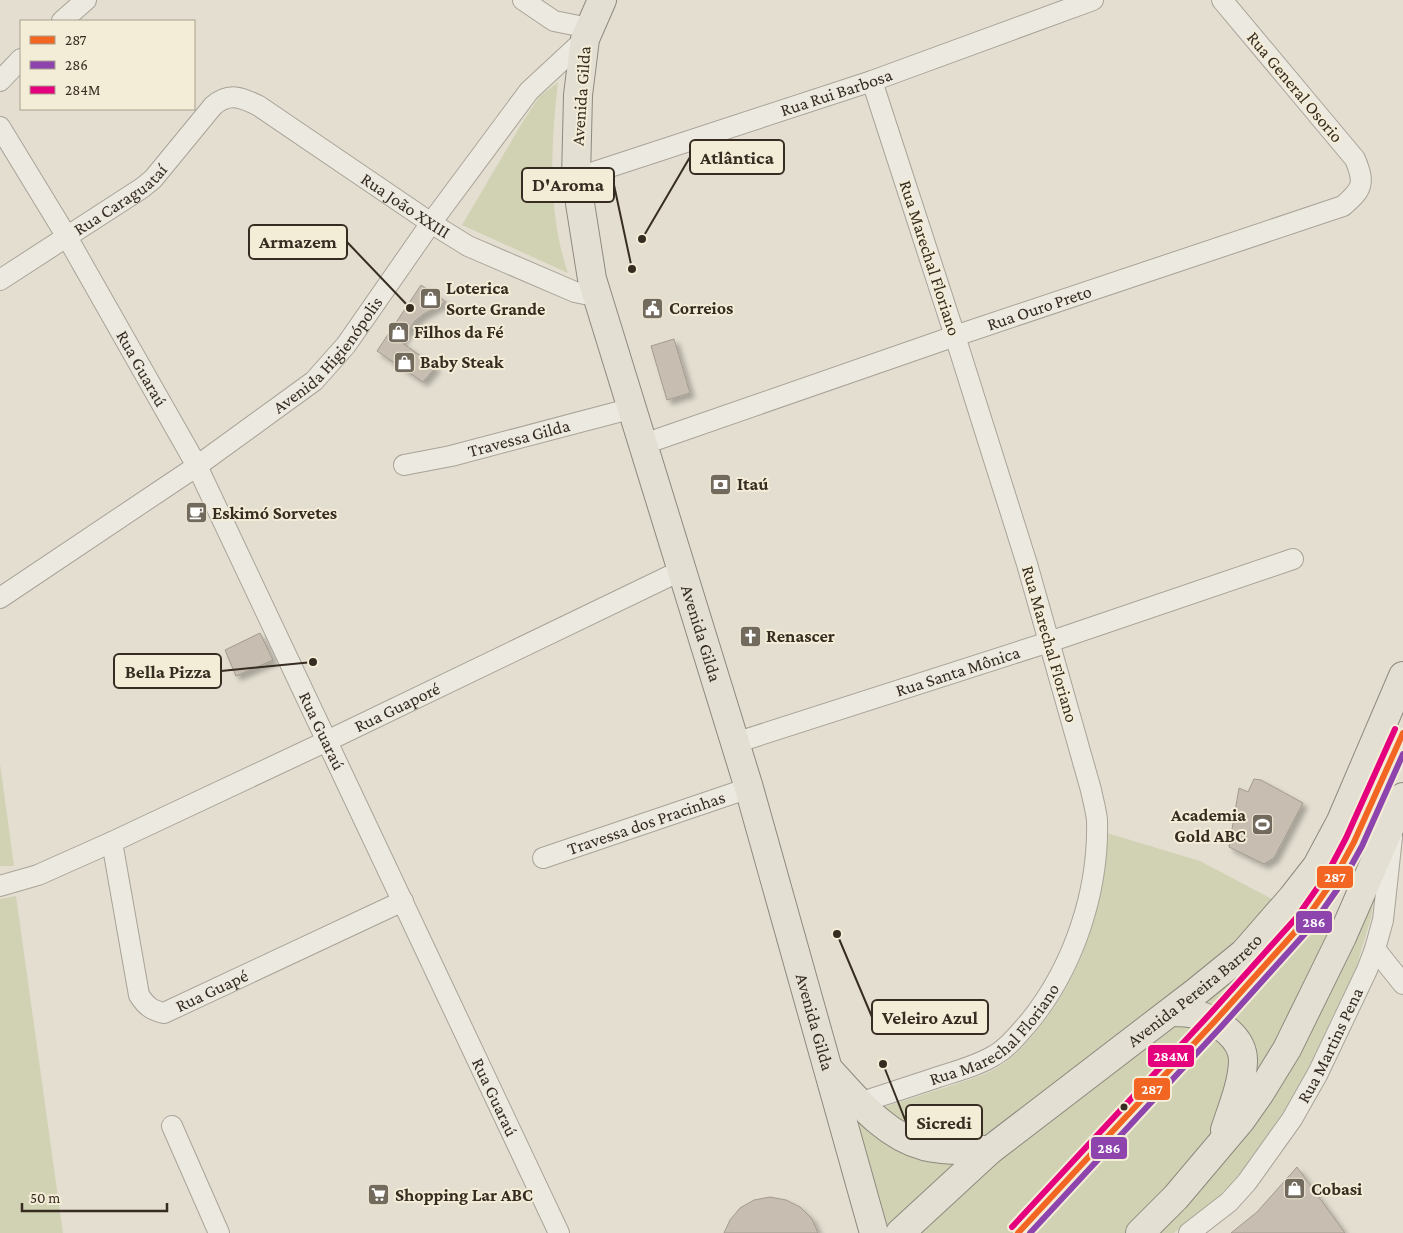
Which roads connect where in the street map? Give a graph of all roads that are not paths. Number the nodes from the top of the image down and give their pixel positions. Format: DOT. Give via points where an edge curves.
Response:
graph roads {
  1 [pos="86,0"];
  2 [pos="523,0"];
  3 [pos="602,0"];
  4 [pos="1093,0"];
  5 [pos="1222,0"];
  6 [pos="63,20"];
  7 [pos="587,33"];
  8 [pos="20,60"];
  9 [pos="0,81"];
  10 [pos="872,81"];
  11 [pos="223,98"];
  12 [pos="0,127"];
  13 [pos="1362,177"];
  14 [pos="576,178"];
  15 [pos="431,223"];
  16 [pos="67,237"];
  17 [pos="0,280"];
  18 [pos="599,297"];
  19 [pos="956,336"];
  20 [pos="633,408"];
  21 [pos="644,444"];
  22 [pos="404,465"];
  23 [pos="198,466"];
  24 [pos="1293,559"];
  25 [pos="682,570"];
  26 [pos="0,598"];
  27 [pos="1049,642"];
  28 [pos="1403,676"];
  29 [pos="327,741"];
  30 [pos="735,744"];
  31 [pos="749,788"];
  32 [pos="1398,809"];
  33 [pos="112,842"];
  34 [pos="543,858"];
  35 [pos="0,886"];
  36 [pos="403,901"];
  37 [pos="1375,949"];
  38 [pos="1403,984"];
  39 [pos="1171,1012"];
  40 [pos="826,1067"];
  41 [pos="859,1103"];
  42 [pos="172,1126"];
  43 [pos="1221,1143"];
  44 [pos="990,1150"];
  45 [pos="220,1233"];
  46 [pos="559,1233"];
  47 [pos="874,1233"];
  48 [pos="900,1233"];
  49 [pos="1140,1233"];
  50 [pos="1189,1233"];
  1 -- 6 [label="street"];
  2 -- 7 [label="street" via="554,21"];
  3 -- 7 [label="main road, Avenida Higienópolis"];
  4 -- 10 [label="street, Rua Rui Barbosa"];
  5 -- 13 [label="street, Rua General Osorio" via="1355,159"];
  7 -- 14 [label="main road, Avenida Gilda" via="578,96"];
  7 -- 15 [label="street, Avenida Higienópolis" via="529,91"];
  8 -- 9 [label="street"];
  10 -- 14 [label="street, Rua Rui Barbosa"];
  10 -- 19 [label="street, Rua Marechal Floriano"];
  11 -- 15 [label="street, Rua João XXIII" via="241,98 259,106"];
  11 -- 16 [label="street, Rua Caraguataí" via="206,112 153,179"];
  12 -- 16 [label="street, Rua Guaraú"];
  13 -- 19 [label="street, Rua Ouro Preto" via="1357,194 1343,206"];
  14 -- 18 [label="main road, Avenida Gilda" via="592,279"];
  15 -- 18 [label="street, Rua João XXIII" via="468,246 575,292"];
  15 -- 23 [label="street, Avenida Higienópolis" via="346,345 314,381"];
  16 -- 17 [label="street, Rua Caraguataí"];
  16 -- 23 [label="street, Rua Guaraú"];
  18 -- 20 [label="main road, Avenida Gilda"];
  19 -- 21 [label="street, Rua Ouro Preto"];
  19 -- 27 [label="street, Rua Marechal Floriano"];
  20 -- 21 [label="main road, Avenida Gilda"];
  20 -- 22 [label="street, Travessa Gilda" via="451,456"];
  21 -- 25 [label="main road, Avenida Gilda"];
  23 -- 26 [label="street, Avenida Higienópolis"];
  23 -- 29 [label="street, Rua Guaraú"];
  24 -- 27 [label="street, Rua Santa Mônica"];
  25 -- 29 [label="street, Rua Guaporé"];
  25 -- 30 [label="main road, Avenida Gilda"];
  27 -- 30 [label="street, Rua Santa Mônica"];
  27 -- 41 [label="street, Rua Marechal Floriano" via="1097,819 1088,901 1069,956 1051,993 1014,1039 996,1055 974,1066"];
  28 -- 39 [label="main road, Avenida Pereira Barreto" via="1341,821 1317,866 1244,952"];
  29 -- 33 [label="street, Rua Guaporé"];
  29 -- 36 [label="street, Rua Guaraú"];
  30 -- 31 [label="main road, Avenida Gilda"];
  31 -- 34 [label="street, Travessa dos Pracinhas"];
  31 -- 40 [label="main road, Avenida Gilda"];
  32 -- 37 [label="street, Rua Martins Pena" via="1383,920"];
  32 -- 43 [label="main road" via="1294,1036 1260,1092"];
  33 -- 35 [label="street, Rua Guaporé" via="38,875"];
  33 -- 36 [label="street, Rua Guapé" via="139,995 153,1011 164,1013"];
  36 -- 46 [label="street, Rua Guaraú"];
  37 -- 38 [label="street"];
  37 -- 50 [label="street, Rua Martins Pena" via="1318,1073 1292,1118 1247,1182 1229,1202"];
  39 -- 43 [label="main road" via="1196,1014 1215,1021 1241,1048 1241,1076"];
  39 -- 44 [label="main road, Avenida Pereira Barreto"];
  40 -- 41 [label="main road"];
  40 -- 47 [label="main road, Avenida Gilda"];
  41 -- 44 [label="main road" via="881,1124 922,1145 948,1150"];
  42 -- 45 [label="street"];
  43 -- 49 [label="main road" via="1176,1197"];
  44 -- 48 [label="main road, Avenida Pereira Barreto"];
}
